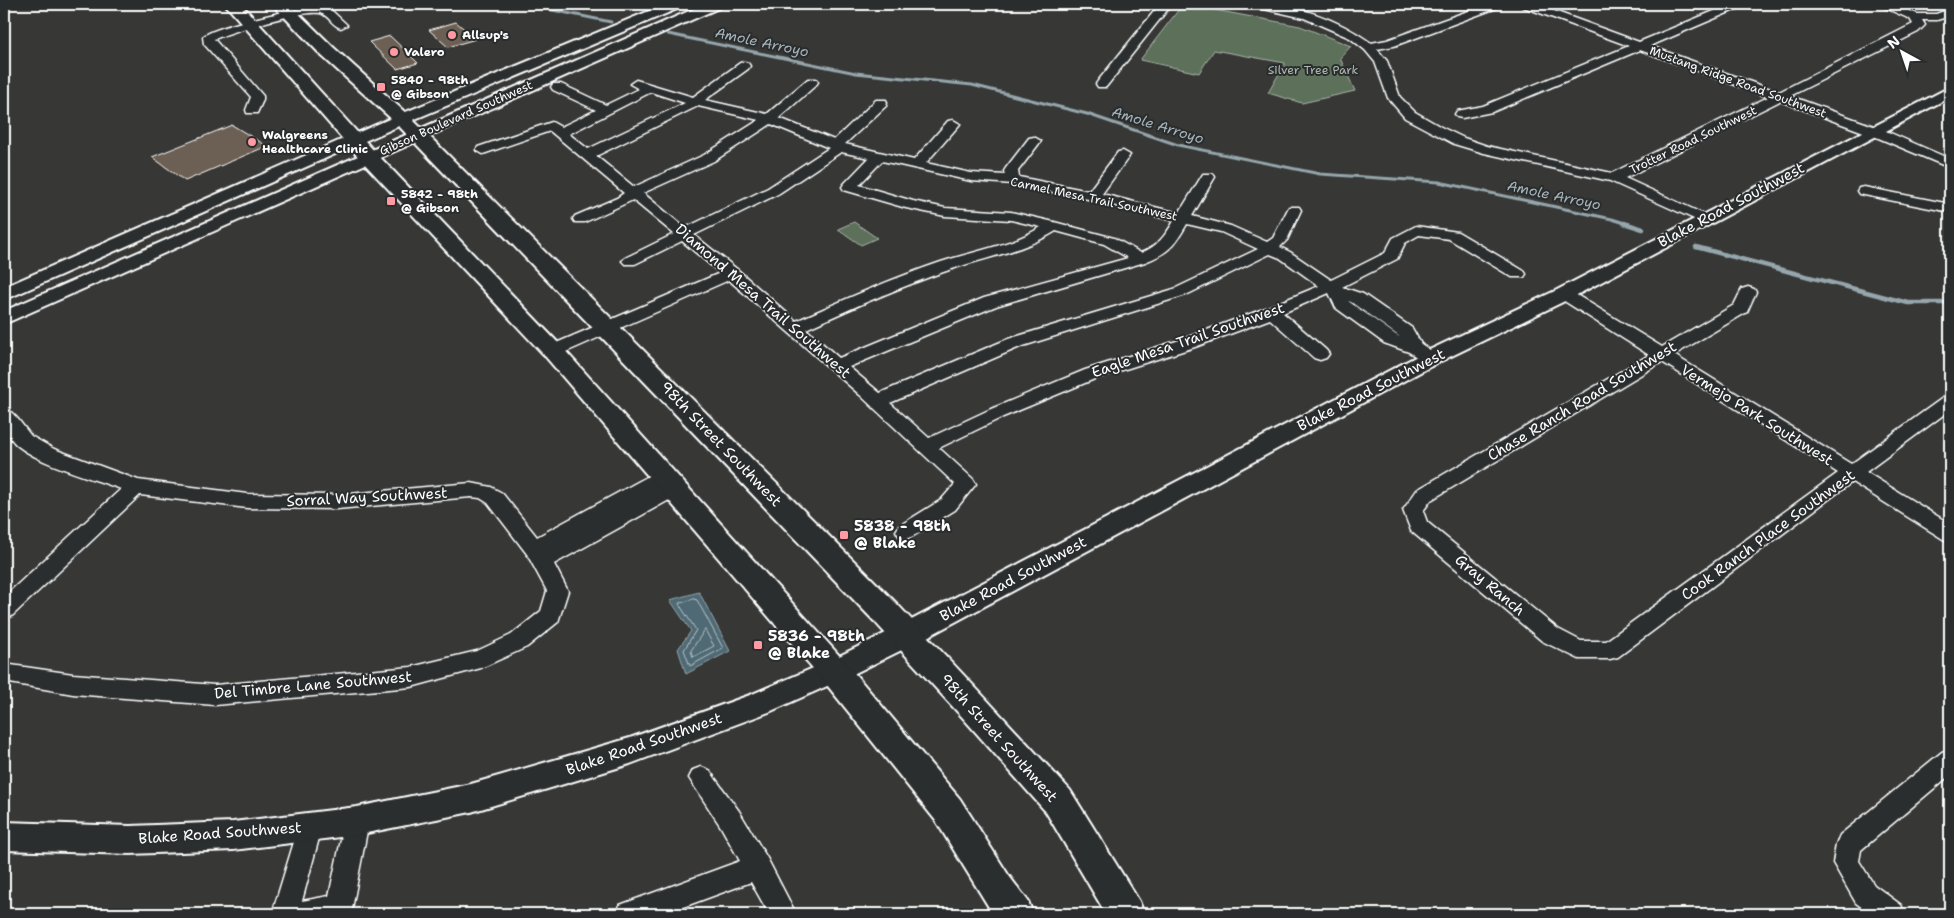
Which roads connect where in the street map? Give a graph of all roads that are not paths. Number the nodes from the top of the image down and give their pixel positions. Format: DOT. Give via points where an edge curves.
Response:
graph roads {
  1 [pos="233,4"];
  2 [pos="677,4"];
  3 [pos="716,4"];
  4 [pos="1166,4"];
  5 [pos="1255,4"];
  6 [pos="1498,4"];
  7 [pos="1525,4"];
  8 [pos="1740,4"];
  9 [pos="1885,4"];
  10 [pos="1284,6"];
  11 [pos="285,9"];
  12 [pos="1950,12"];
  13 [pos="1916,17"];
  14 [pos="252,24"];
  15 [pos="341,25"];
  16 [pos="1641,46"];
  17 [pos="1369,48"];
  18 [pos="744,66"];
  19 [pos="812,82"];
  20 [pos="1102,84"];
  21 [pos="557,87"];
  22 [pos="1950,91"];
  23 [pos="1781,97"];
  24 [pos="696,102"];
  25 [pos="882,103"];
  26 [pos="252,110"];
  27 [pos="606,110"];
  28 [pos="1462,114"];
  29 [pos="770,119"];
  30 [pos="953,124"];
  31 [pos="410,127"];
  32 [pos="556,129"];
  33 [pos="1874,131"];
  34 [pos="1034,141"];
  35 [pos="837,146"];
  36 [pos="362,148"];
  37 [pos="483,150"];
  38 [pos="589,154"];
  39 [pos="1123,155"];
  40 [pos="880,156"];
  41 [pos="1950,164"];
  42 [pos="917,165"];
  43 [pos="1208,177"];
  44 [pos="1614,178"];
  45 [pos="1013,180"];
  46 [pos="1864,191"];
  47 [pos="634,192"];
  48 [pos="1093,196"];
  49 [pos="1950,208"];
  50 [pos="1294,210"];
  51 [pos="1184,218"];
  52 [pos="580,219"];
  53 [pos="1703,219"];
  54 [pos="1054,226"];
  55 [pos="684,233"];
  56 [pos="1271,247"];
  57 [pos="1140,259"];
  58 [pos="630,261"];
  59 [pos="732,273"];
  60 [pos="1518,274"];
  61 [pos="1333,289"];
  62 [pos="1748,292"];
  63 [pos="4,294"];
  64 [pos="1564,294"];
  65 [pos="1272,312"];
  66 [pos="4,318"];
  67 [pos="609,328"];
  68 [pos="795,328"];
  69 [pos="553,351"];
  70 [pos="1423,353"];
  71 [pos="1320,354"];
  72 [pos="1660,354"];
  73 [pos="838,365"];
  74 [pos="878,401"];
  75 [pos="1950,401"];
  76 [pos="4,415"];
  77 [pos="927,446"];
  78 [pos="1851,474"];
  79 [pos="668,483"];
  80 [pos="136,487"];
  81 [pos="1412,510"];
  82 [pos="906,531"];
  83 [pos="1950,534"];
  84 [pos="538,554"];
  85 [pos="4,610"];
  86 [pos="907,635"];
  87 [pos="1579,650"];
  88 [pos="834,671"];
  89 [pos="4,673"];
  90 [pos="1950,760"];
  91 [pos="700,778"];
  92 [pos="357,821"];
  93 [pos="310,827"];
  94 [pos="4,836"];
  95 [pos="758,867"];
  96 [pos="339,911"];
  97 [pos="285,914"];
  98 [pos="302,914"];
  99 [pos="629,914"];
  100 [pos="783,914"];
  101 [pos="1015,914"];
  102 [pos="1126,914"];
  103 [pos="1892,914"];
  1 -- 14 [label="main road"];
  2 -- 31 [label="street, Gibson Boulevard Southwest"];
  3 -- 31 [label="street, Gibson Boulevard Southwest"];
  4 -- 20 [label="street"];
  5 -- 10 [label="street"];
  6 -- 17 [label="street"];
  7 -- 16 [label="street, Mustang Ridge Road Southwest"];
  8 -- 16 [label="street"];
  9 -- 13 [label="street"];
  10 -- 17 [label="street" via="1333,25"];
  11 -- 14 [label="street"];
  11 -- 15 [label="street" via="323,10"];
  11 -- 31 [label="main road, 98th Street Southwest"];
  12 -- 13 [label="street"];
  13 -- 23 [label="street, Trotter Road Southwest" via="1919,24 1914,30"];
  14 -- 26 [label="street" via="209,36 208,41 257,96"];
  14 -- 36 [label="main road"];
  16 -- 23 [label="street, Mustang Ridge Road Southwest"];
  16 -- 28 [label="street" via="1487,109"];
  17 -- 44 [label="street" via="1381,61 1394,98 1410,115 1436,130 1484,149"];
  18 -- 24 [label="street"];
  19 -- 29 [label="street"];
  21 -- 27 [label="street"];
  22 -- 33 [label="street, Blake Road Southwest"];
  23 -- 33 [label="street, Mustang Ridge Road Southwest"];
  23 -- 44 [label="street, Trotter Road Southwest"];
  24 -- 27 [label="street, Carmel Mesa Trail Southwest" via="643,86"];
  24 -- 29 [label="street, Carmel Mesa Trail Southwest"];
  24 -- 38 [label="street"];
  25 -- 35 [label="street"];
  27 -- 32 [label="street"];
  29 -- 35 [label="street, Carmel Mesa Trail Southwest"];
  29 -- 47 [label="street" via="709,158"];
  30 -- 42 [label="street"];
  31 -- 36 [label="street, Gibson Boulevard Southwest"];
  31 -- 67 [label="main road, 98th Street Southwest"];
  32 -- 37 [label="street"];
  32 -- 38 [label="street, Diamond Mesa Trail Southwest"];
  33 -- 41 [label="street, Mustang Ridge Road Southwest"];
  33 -- 53 [label="street, Blake Road Southwest"];
  34 -- 45 [label="street" via="1011,171"];
  35 -- 40 [label="street, Carmel Mesa Trail Southwest"];
  35 -- 55 [label="street" via="773,191"];
  36 -- 63 [label="street, Gibson Boulevard Southwest"];
  36 -- 66 [label="street, Gibson Boulevard Southwest"];
  36 -- 69 [label="main road"];
  38 -- 47 [label="street, Diamond Mesa Trail Southwest"];
  39 -- 48 [label="street"];
  40 -- 42 [label="street, Carmel Mesa Trail Southwest"];
  40 -- 54 [label="street" via="848,187 946,212 1012,216"];
  42 -- 45 [label="street, Carmel Mesa Trail Southwest" via="971,177"];
  43 -- 51 [label="street"];
  44 -- 53 [label="street"];
  45 -- 48 [label="street, Carmel Mesa Trail Southwest"];
  46 -- 49 [label="street"];
  47 -- 52 [label="street" via="622,201"];
  47 -- 55 [label="street, Diamond Mesa Trail Southwest"];
  48 -- 51 [label="street, Carmel Mesa Trail Southwest"];
  50 -- 56 [label="street" via="1279,240"];
  51 -- 56 [label="street, Carmel Mesa Trail Southwest" via="1226,228"];
  51 -- 57 [label="street" via="1169,242"];
  53 -- 64 [label="street, Blake Road Southwest"];
  54 -- 57 [label="street" via="1110,241"];
  54 -- 68 [label="street" via="1037,238 947,265"];
  55 -- 58 [label="street"];
  55 -- 59 [label="street, Diamond Mesa Trail Southwest"];
  56 -- 61 [label="street, Carmel Mesa Trail Southwest"];
  56 -- 74 [label="street" via="1180,292 1014,343"];
  57 -- 73 [label="street" via="990,302"];
  59 -- 67 [label="street"];
  59 -- 68 [label="street, Diamond Mesa Trail Southwest"];
  60 -- 61 [label="street, Eagle Mesa Trail Southwest" via="1452,235 1416,230 1398,241 1392,256"];
  61 -- 65 [label="street, Eagle Mesa Trail Southwest"];
  61 -- 70 [label="street, Carmel Mesa Trail Southwest" via="1342,304 1371,316 1390,338"];
  62 -- 72 [label="street, Chase Ranch Road Southwest" via="1741,308"];
  64 -- 70 [label="street, Blake Road Southwest"];
  64 -- 72 [label="street, Vermejo Park Southwest"];
  65 -- 71 [label="street"];
  65 -- 77 [label="street, Eagle Mesa Trail Southwest" via="1091,374"];
  67 -- 69 [label="street"];
  67 -- 86 [label="main road, 98th Street Southwest"];
  68 -- 73 [label="street, Diamond Mesa Trail Southwest"];
  69 -- 79 [label="main road"];
  70 -- 86 [label="street, Blake Road Southwest" via="1273,440"];
  72 -- 78 [label="street, Vermejo Park Southwest"];
  72 -- 81 [label="street, Chase Ranch Road Southwest" via="1424,495"];
  73 -- 74 [label="street, Diamond Mesa Trail Southwest"];
  74 -- 77 [label="street, Diamond Mesa Trail Southwest"];
  75 -- 78 [label="street, Cook Ranch Place Southwest"];
  76 -- 80 [label="street, Sorral Way Southwest" via="24,441 46,454"];
  77 -- 82 [label="street, Diamond Mesa Trail Southwest" via="966,484 948,505"];
  78 -- 83 [label="street, Vermejo Park Southwest"];
  78 -- 87 [label="street, Cook Ranch Place Southwest" via="1610,650"];
  79 -- 84 [label="street"];
  79 -- 88 [label="main road"];
  80 -- 84 [label="street, Sorral Way Southwest" via="247,501 337,502 472,490 495,498"];
  80 -- 85 [label="street"];
  81 -- 87 [label="street, Gray Ranch" via="1418,526 1550,635"];
  84 -- 89 [label="street, Del Timbre Lane Southwest" via="558,591 550,616 520,641 481,659 412,677 215,695 73,684"];
  86 -- 88 [label="street, Blake Road Southwest"];
  86 -- 102 [label="main road, 98th Street Southwest" via="1058,801"];
  88 -- 92 [label="street, Blake Road Southwest" via="717,720 590,763 471,798"];
  88 -- 101 [label="main road" via="948,810"];
  90 -- 103 [label="street" via="1849,844 1846,864 1865,894"];
  91 -- 95 [label="street" via="730,819"];
  92 -- 93 [label="street, Blake Road Southwest"];
  92 -- 96 [label="street"];
  93 -- 94 [label="street, Blake Road Southwest" via="233,836 130,840"];
  93 -- 97 [label="street"];
  95 -- 99 [label="street"];
  95 -- 100 [label="street"];
  96 -- 98 [label="street"];
}
